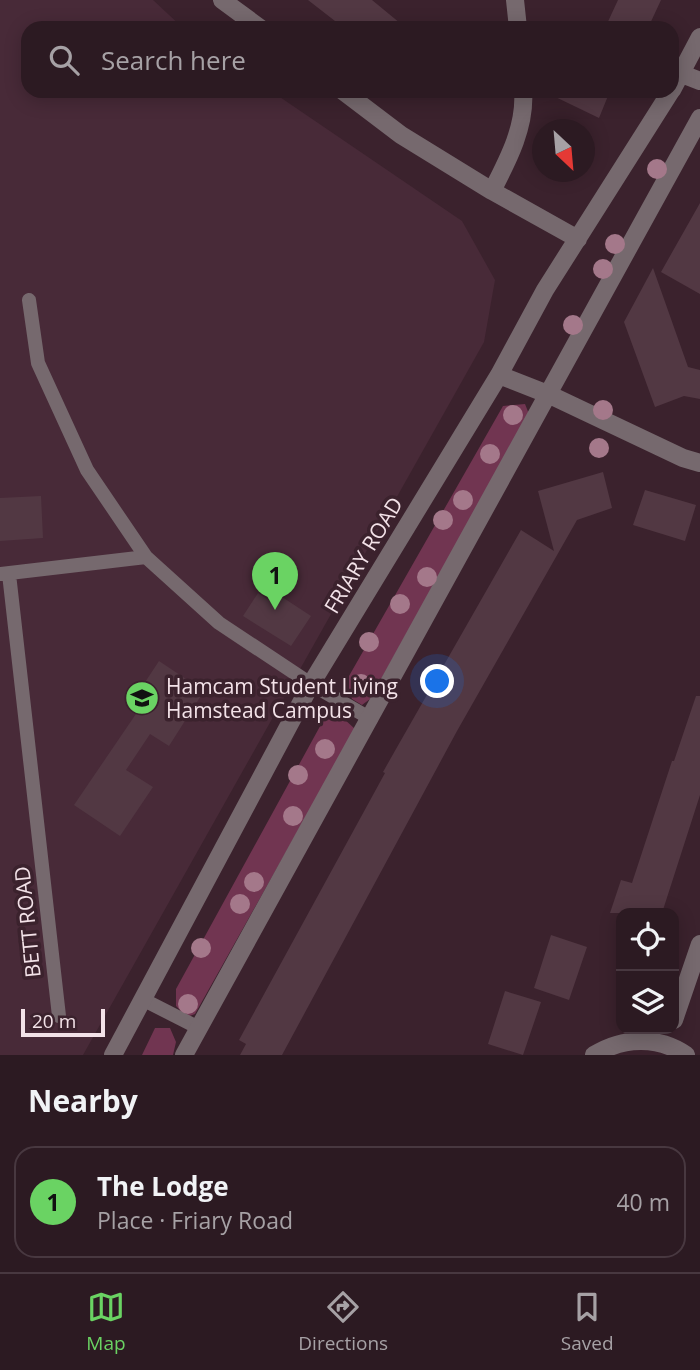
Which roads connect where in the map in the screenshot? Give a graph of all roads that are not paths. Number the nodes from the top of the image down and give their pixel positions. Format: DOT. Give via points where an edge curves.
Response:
graph roads {
  1 [pos="222,0"];
  2 [pos="515,0"];
  3 [pos="250,21"];
  4 [pos="516,21"];
  5 [pos="700,37"];
  6 [pos="682,74"];
  7 [pos="679,79"];
  8 [pos="700,82"];
  9 [pos="352,98"];
  10 [pos="523,98"];
  11 [pos="668,98"];
  12 [pos="700,118"];
  13 [pos="492,191"];
  14 [pos="578,239"];
  15 [pos="29,300"];
  16 [pos="499,375"];
  17 [pos="550,395"];
  18 [pos="700,463"];
  19 [pos="146,557"];
  20 [pos="5,574"];
  21 [pos="311,684"];
  22 [pos="371,719"];
  23 [pos="700,944"];
  24 [pos="142,999"];
  25 [pos="679,1005"];
  26 [pos="59,1016"];
  27 [pos="199,1028"];
  28 [pos="668,1036"];
  29 [pos="113,1055"];
  30 [pos="184,1055"];
  31 [pos="594,1055"];
  32 [pos="686,1055"];
  1 -- 3 [label="street"];
  2 -- 4 [label="street"];
  5 -- 6 [label="street, FRIARY ROAD"];
  6 -- 7 [label="street, FRIARY ROAD"];
  6 -- 8 [label="street"];
  9 -- 13 [label="street" via="401,135"];
  10 -- 13 [label="street" via="510,156"];
  11 -- 14 [label="street, FRIARY ROAD"];
  12 -- 17 [label="street"];
  13 -- 14 [label="street"];
  14 -- 16 [label="street, FRIARY ROAD"];
  15 -- 19 [label="lane" via="38,363 87,470"];
  16 -- 17 [label="street"];
  16 -- 21 [label="street, FRIARY ROAD"];
  17 -- 18 [label="street"];
  17 -- 22 [label="street"];
  19 -- 20 [label="lane"];
  19 -- 21 [label="lane" via="219,623"];
  20 -- 26 [label="lane, BETT ROAD"];
  21 -- 22 [label="lane"];
  21 -- 24 [label="street, FRIARY ROAD"];
  22 -- 27 [label="street"];
  23 -- 25 [label="street"];
  24 -- 27 [label="lane"];
  24 -- 29 [label="street, FRIARY ROAD"];
  27 -- 30 [label="street"];
  28 -- 31 [label="street" via="625,1041"];
  28 -- 32 [label="street"];
}
